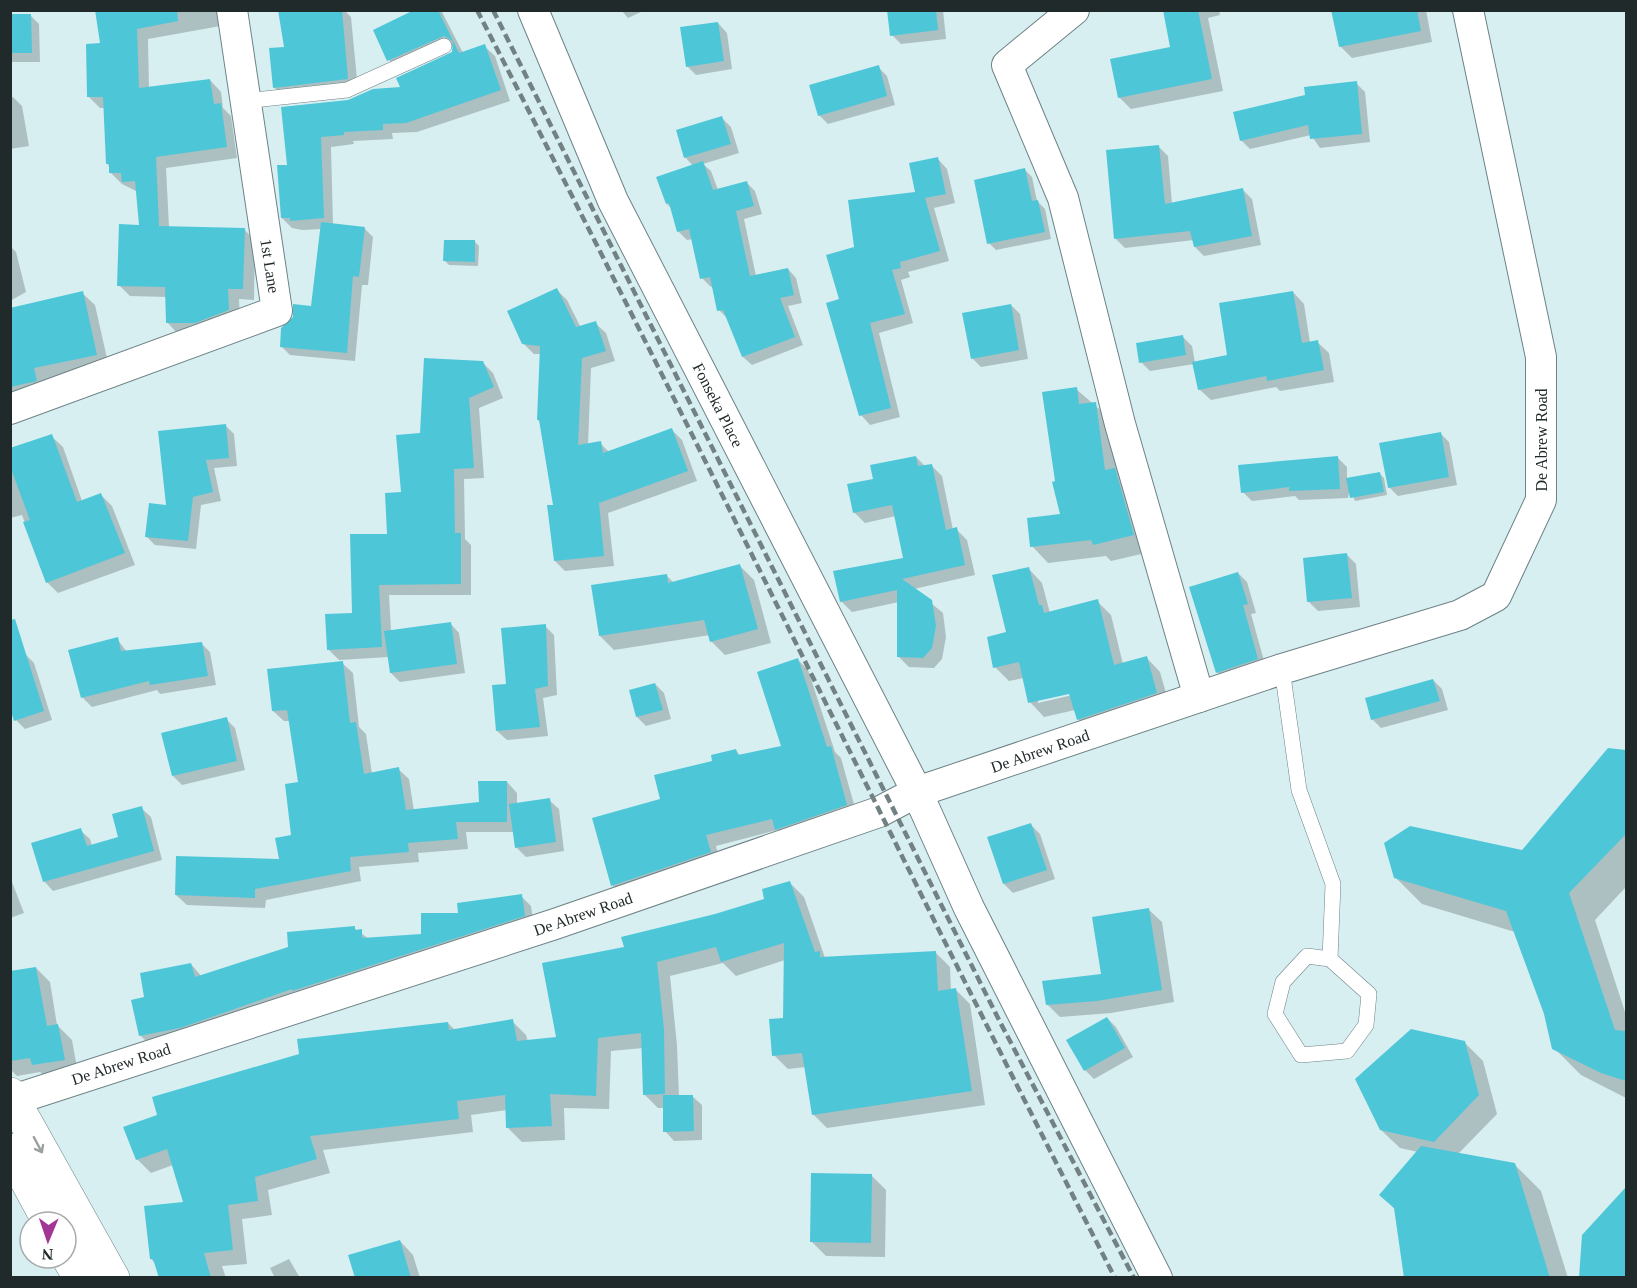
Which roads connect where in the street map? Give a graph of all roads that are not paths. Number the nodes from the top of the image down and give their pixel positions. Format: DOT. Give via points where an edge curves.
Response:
graph roads {
  1 [pos="232,10"];
  2 [pos="533,10"];
  3 [pos="1074,10"];
  4 [pos="1468,10"];
  5 [pos="444,46"];
  6 [pos="245,101"];
  7 [pos="10,409"];
  8 [pos="1282,669"];
  9 [pos="1198,697"];
  10 [pos="917,792"];
  11 [pos="1330,959"];
  12 [pos="12,1098"];
  13 [pos="10,1150"];
  14 [pos="42,1210"];
  15 [pos="113,1278"];
  16 [pos="1157,1278"];
  1 -- 6 [label="street, 1st Lane"];
  2 -- 10 [label="street, Fonseka Place" via="613,201"];
  3 -- 9 [label="street" via="1007,65 1063,198 1120,424"];
  4 -- 8 [label="street, De Abrew Road" via="1541,357 1541,500 1496,597 1460,615"];
  5 -- 6 [label="lane" via="346,90"];
  6 -- 7 [label="street, 1st Lane" via="277,311"];
  8 -- 9 [label="street, De Abrew Road"];
  8 -- 11 [label="lane" via="1299,790 1333,884"];
  9 -- 10 [label="street, De Abrew Road"];
  10 -- 12 [label="street, De Abrew Road" via="879,812 555,924"];
  10 -- 16 [label="street, Fonseka Place" via="969,908"];
  11 -- 11 [label="lane" via="1369,994 1366,1025 1347,1051 1301,1055 1275,1014 1283,982 1307,956"];
  12 -- 15 [label="highway, one-way"];
  13 -- 14 [label="highway"];
}
